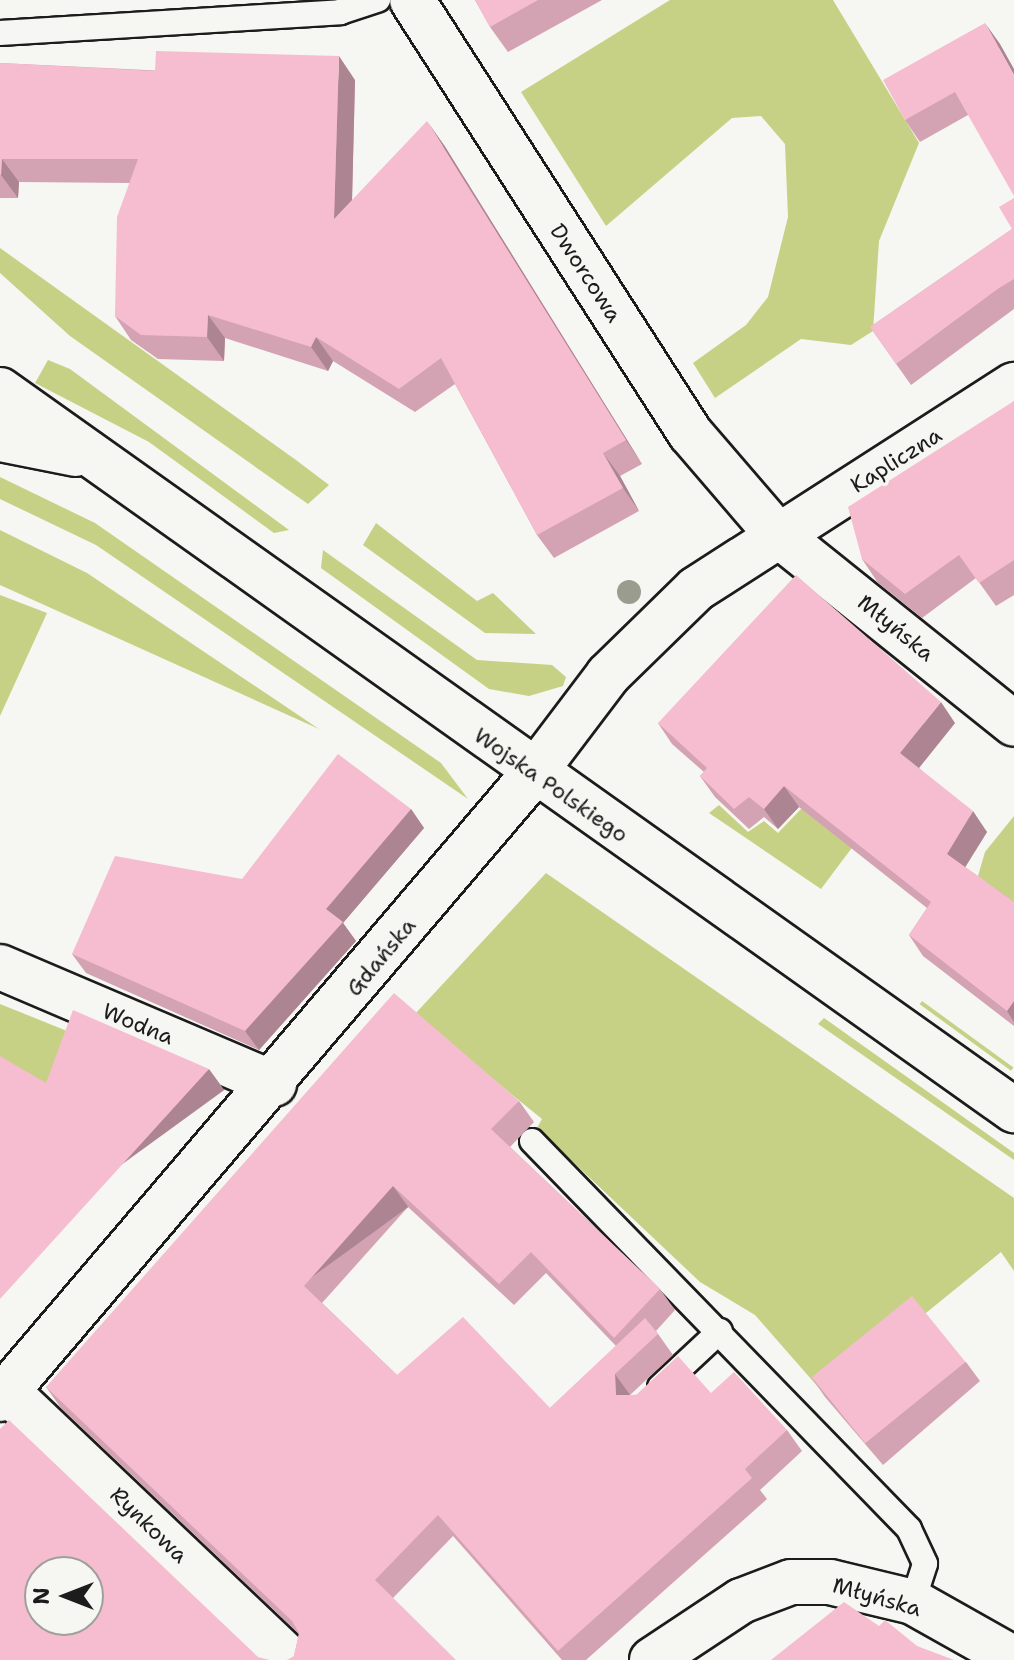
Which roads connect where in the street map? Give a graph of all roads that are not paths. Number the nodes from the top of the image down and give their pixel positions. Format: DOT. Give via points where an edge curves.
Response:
graph roads {
  1 [pos="378,0"];
  2 [pos="412,0"];
  3 [pos="0,33"];
  4 [pos="1014,385"];
  5 [pos="0,390"];
  6 [pos="0,439"];
  7 [pos="91,457"];
  8 [pos="776,533"];
  9 [pos="1014,724"];
  10 [pos="534,773"];
  11 [pos="0,967"];
  12 [pos="274,1084"];
  13 [pos="1014,1110"];
  14 [pos="532,1141"];
  15 [pos="720,1331"];
  16 [pos="4,1395"];
  17 [pos="641,1405"];
  18 [pos="913,1602"];
  19 [pos="1014,1659"];
  20 [pos="290,1660"];
  21 [pos="652,1660"];
  1 -- 3 [label="lane" via="340,12"];
  2 -- 8 [label="street, Dworcowa" via="690,433"];
  4 -- 8 [label="street, Kapliczna"];
  5 -- 7 [label="street, Wojska Polskiego"];
  6 -- 7 [label="street, Wojska Polskiego"];
  7 -- 10 [label="street, Wojska Polskiego"];
  8 -- 9 [label="street, Młyńska"];
  8 -- 10 [label="street, Gdańska" via="696,589 608,675"];
  10 -- 12 [label="street, Gdańska"];
  10 -- 13 [label="street, Wojska Polskiego"];
  11 -- 12 [label="street, Wodna"];
  12 -- 16 [label="street, Gdańska"];
  14 -- 15 [label="lane"];
  15 -- 17 [label="lane"];
  15 -- 18 [label="lane" via="909,1529 925,1564"];
  16 -- 20 [label="street, Rynkowa"];
  18 -- 19 [label="street, Młyńska"];
  18 -- 21 [label="street, Młyńska" via="830,1582 791,1582 741,1601"];
}
